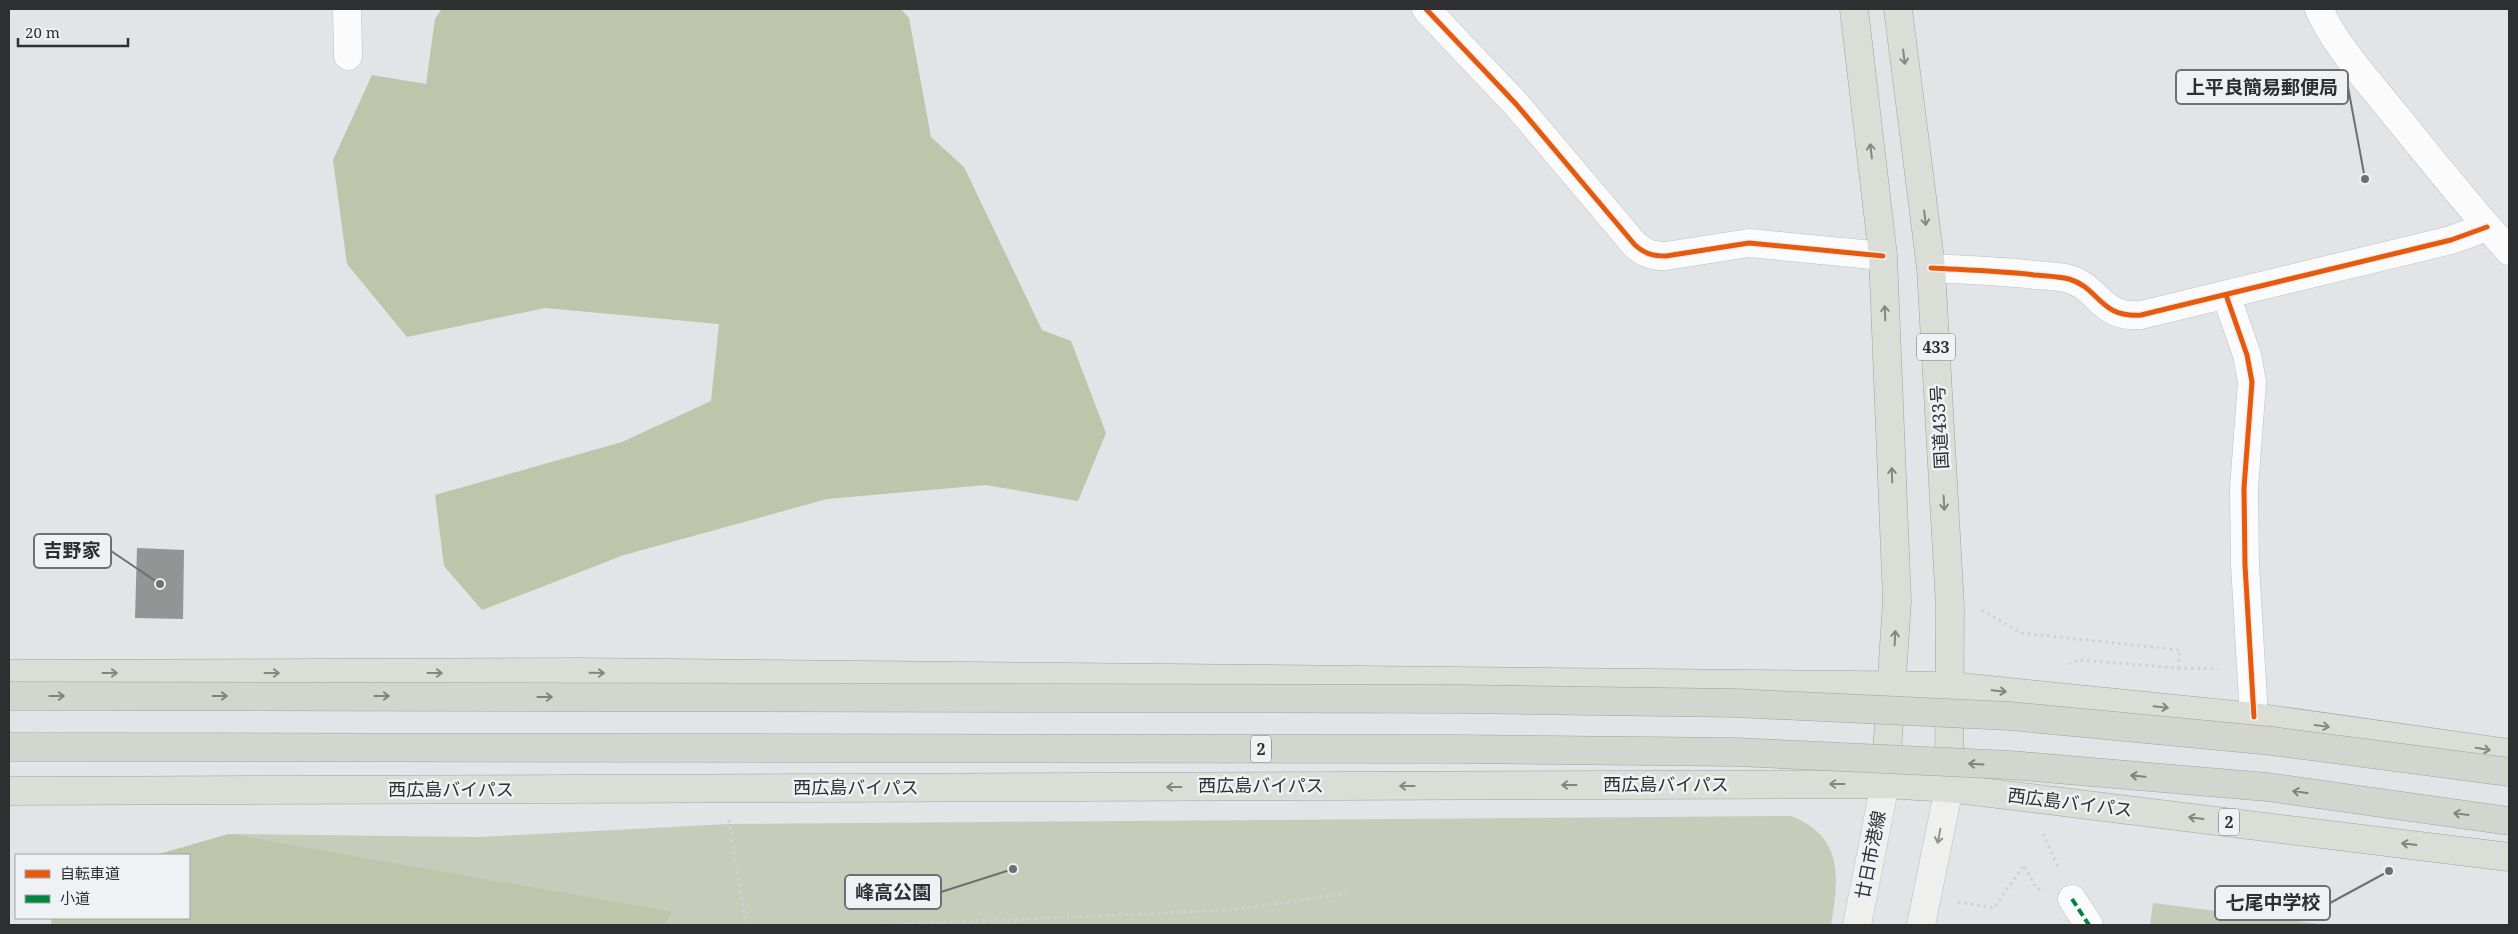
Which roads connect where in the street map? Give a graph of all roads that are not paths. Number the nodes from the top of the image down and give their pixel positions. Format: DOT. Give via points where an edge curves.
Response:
graph roads {
  1 [pos="347,9"];
  2 [pos="1426,9"];
  3 [pos="1854,9"];
  4 [pos="1898,9"];
  5 [pos="2320,9"];
  6 [pos="348,56"];
  7 [pos="2486,227"];
  8 [pos="2509,251"];
  9 [pos="1883,256"];
  10 [pos="1931,268"];
  11 [pos="2226,294"];
  12 [pos="9,674"];
  13 [pos="1893,686"];
  14 [pos="1950,686"];
  15 [pos="9,696"];
  16 [pos="2254,717"];
  17 [pos="9,747"];
  18 [pos="2509,754"];
  19 [pos="2509,772"];
  20 [pos="1885,784"];
  21 [pos="1949,788"];
  22 [pos="9,791"];
  23 [pos="2509,821"];
  24 [pos="2509,857"];
  25 [pos="2072,899"];
  26 [pos="1857,925"];
  27 [pos="1920,925"];
  28 [pos="2089,925"];
  1 -- 6 [label="street"];
  2 -- 9 [label="street" via="1516,104 1644,252 1666,256 1749,243"];
  9 -- 3 [label="highway, one-way"];
  4 -- 10 [label="highway, 国道433号 / 433, one-way"];
  5 -- 7 [label="street" via="2347,54"];
  7 -- 8 [label="street"];
  7 -- 11 [label="street" via="2451,240"];
  13 -- 9 [label="highway, one-way" via="1897,601"];
  10 -- 11 [label="street" via="2065,278 2079,283 2114,312 2128,316"];
  10 -- 14 [label="highway, 国道433号 / 433, one-way" via="1950,607"];
  11 -- 16 [label="street" via="2247,355 2252,382 2244,488"];
  12 -- 13 [label="highway, one-way" via="578,672"];
  13 -- 14 [label="highway"];
  13 -- 20 [label="highway"];
  14 -- 16 [label="highway, one-way"];
  14 -- 21 [label="highway, 国道433号 / 433"];
  15 -- 19 [label="highway, one-way, bridge" via="1460,699 1734,703 2010,716 2272,741"];
  16 -- 18 [label="highway, one-way"];
  23 -- 17 [label="highway, 西広島バイパス / 2, one-way, bridge" via="2267,788 2010,765 1736,752"];
  20 -- 21 [label="highway, 西広島バイパス / 2"];
  20 -- 22 [label="highway, 西広島バイパス / 2, one-way"];
  20 -- 26 [label="main road, 廿日市港線"];
  24 -- 21 [label="highway, 西広島バイパス / 2, one-way"];
  21 -- 27 [label="main road, one-way"];
  25 -- 28 [label="street"];
}
